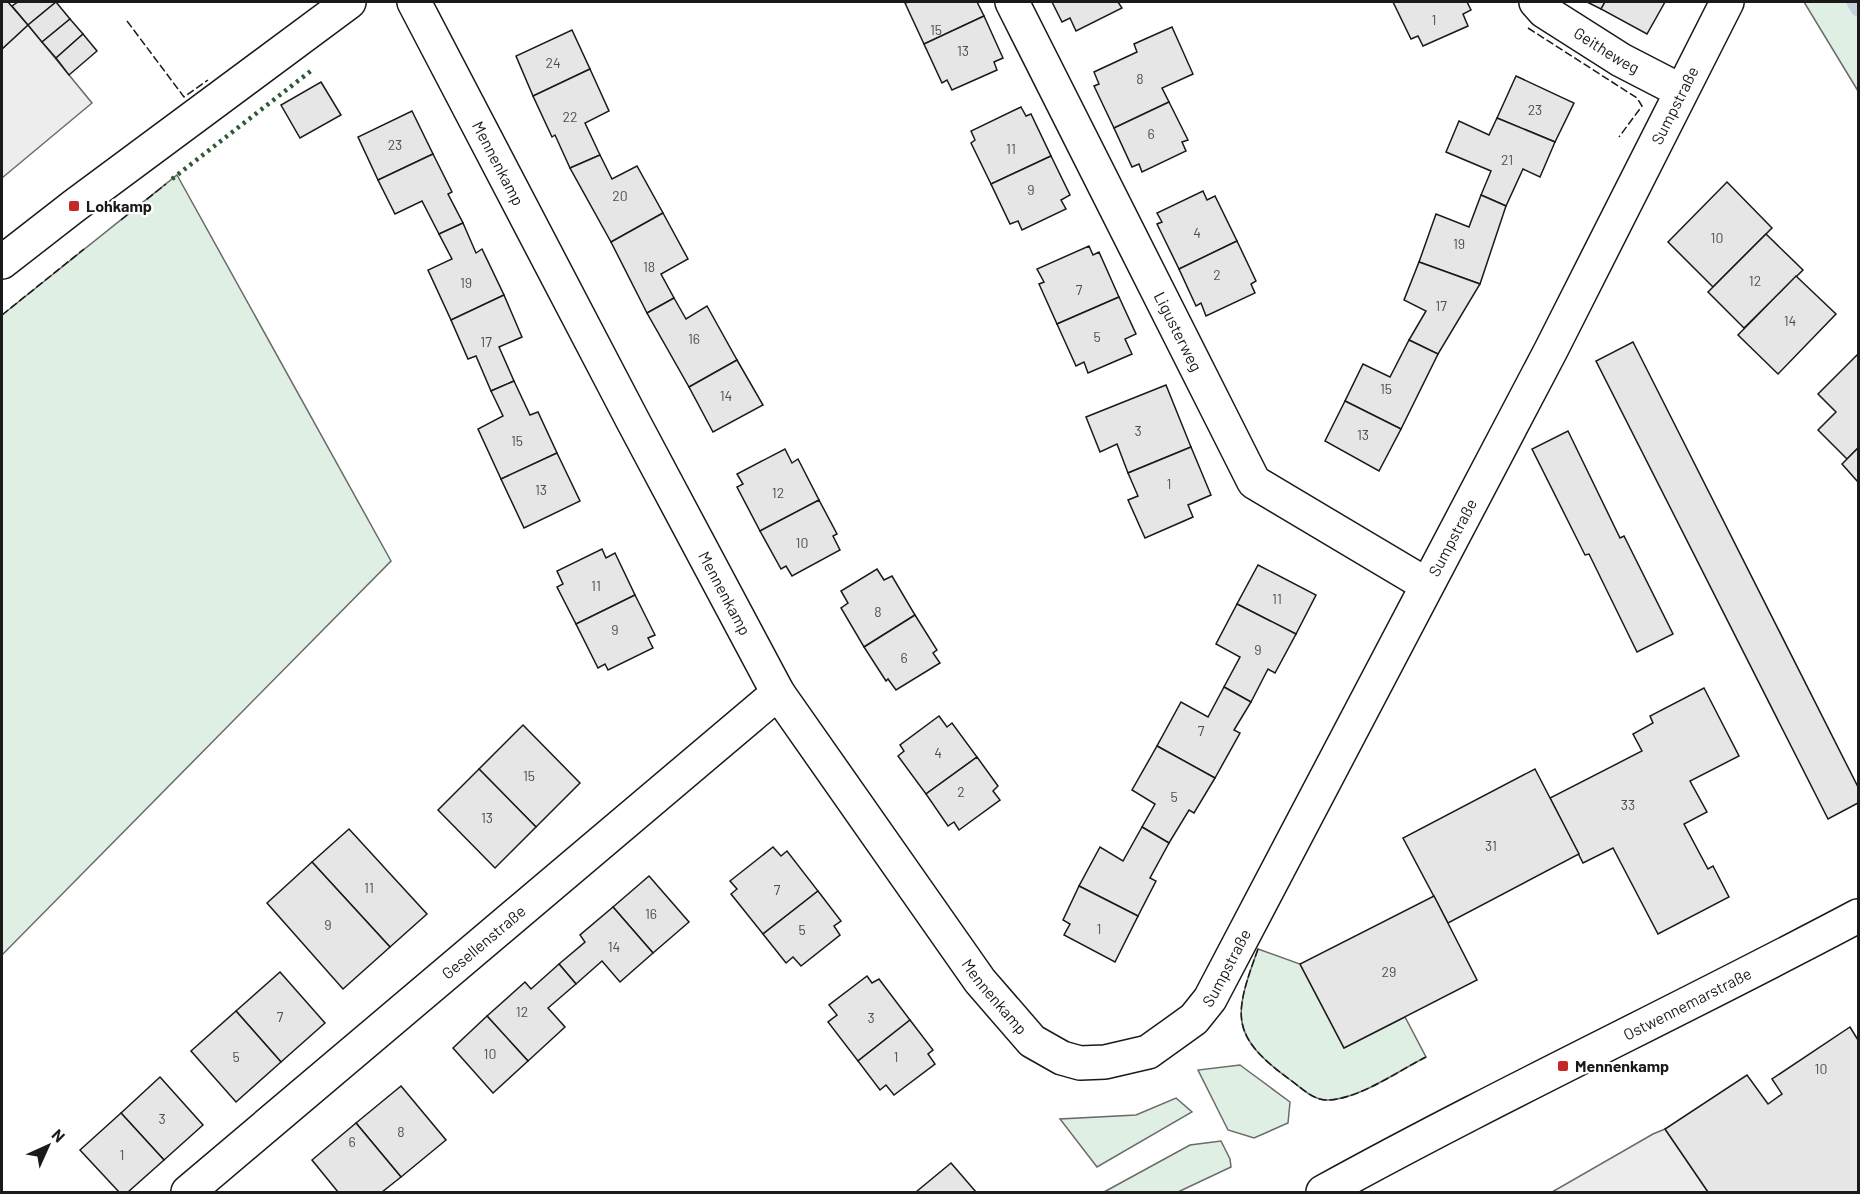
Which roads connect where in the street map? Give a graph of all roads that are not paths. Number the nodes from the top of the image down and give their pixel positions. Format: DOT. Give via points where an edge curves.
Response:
graph roads {
  1 [pos="349,2"];
  2 [pos="414,2"];
  3 [pos="1012,2"];
  4 [pos="1536,2"];
  5 [pos="1727,2"];
  6 [pos="1681,91"];
  7 [pos="2,262"];
  8 [pos="1427,585"];
  9 [pos="778,693"];
  10 [pos="1858,916"];
  11 [pos="1148,1052"];
  12 [pos="1337,1189"];
  13 [pos="188,1192"];
  1 -- 7 [label="street"];
  2 -- 9 [label="street, Mennenkamp"];
  3 -- 8 [label="street, Ligusterweg" via="1254,482"];
  4 -- 6 [label="street, Geitheweg" via="1622,60"];
  5 -- 6 [label="street, Sumpstraße"];
  6 -- 8 [label="street, Sumpstraße"];
  8 -- 11 [label="street, Sumpstraße" via="1210,999 1194,1019"];
  9 -- 11 [label="street, Mennenkamp" via="980,981 1032,1041 1080,1063 1105,1062"];
  9 -- 13 [label="street, Gesellenstraße"];
  10 -- 12 [label="street, Ostwennemarstraße" via="1699,1000 1563,1065"];
}
